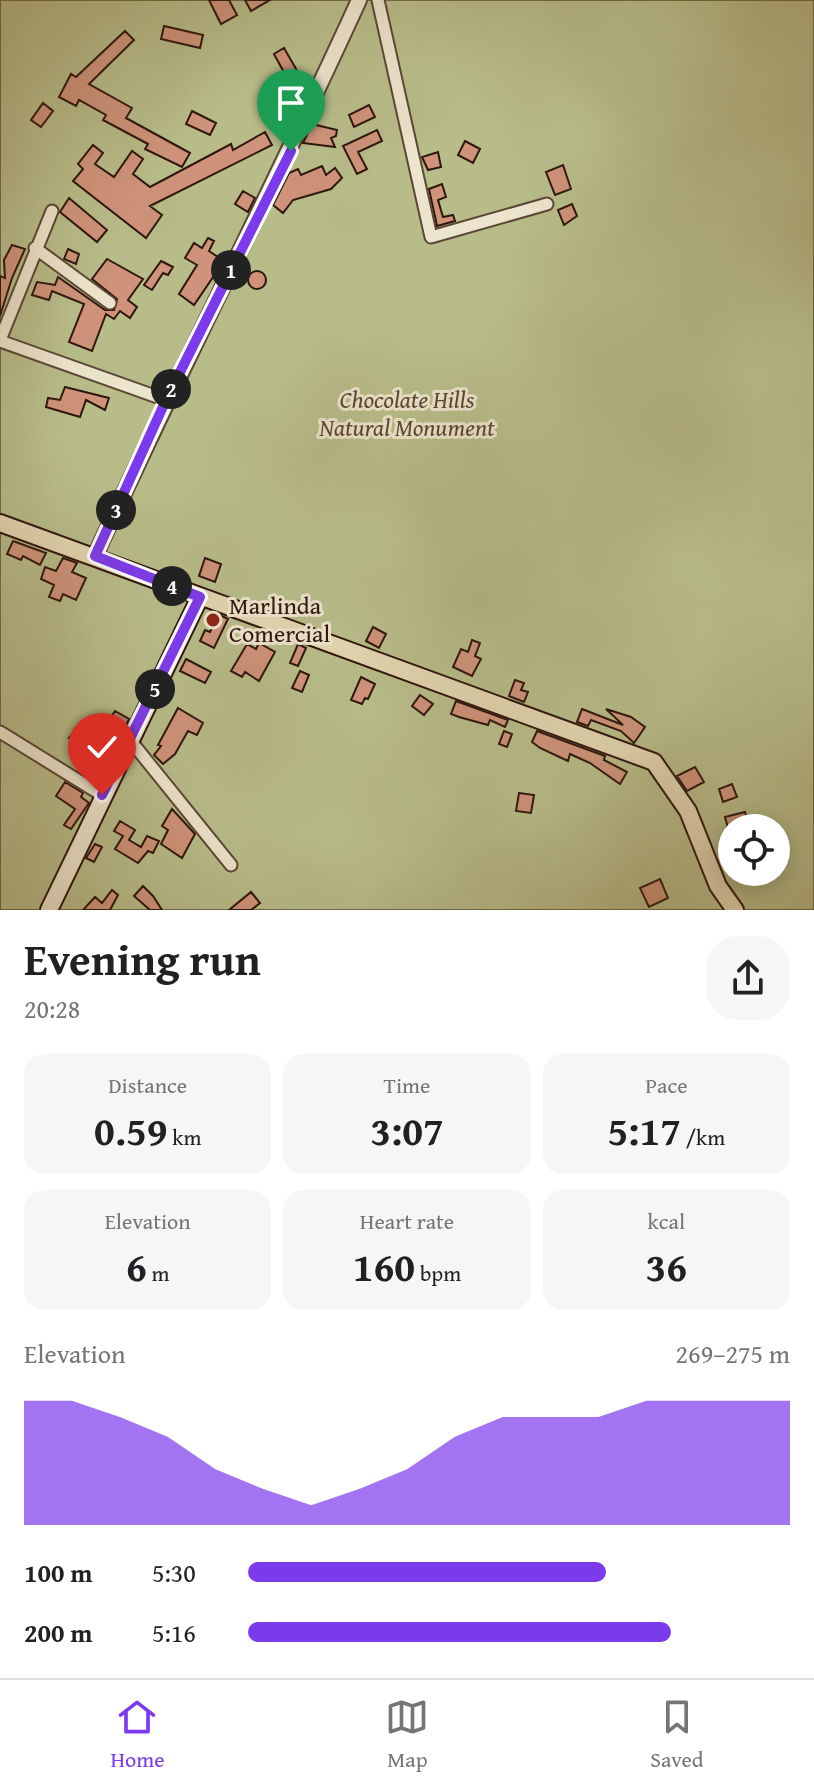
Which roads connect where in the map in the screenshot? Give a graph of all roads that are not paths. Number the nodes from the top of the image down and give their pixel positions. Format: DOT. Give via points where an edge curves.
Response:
graph roads {
  1 [pos="359,0"];
  2 [pos="378,0"];
  3 [pos="547,204"];
  4 [pos="52,211"];
  5 [pos="35,248"];
  6 [pos="110,303"];
  7 [pos="0,340"];
  8 [pos="166,400"];
  9 [pos="0,523"];
  10 [pos="95,556"];
  11 [pos="200,597"];
  12 [pos="0,732"];
  13 [pos="130,740"];
  14 [pos="102,795"];
  15 [pos="231,865"];
  16 [pos="49,910"];
  17 [pos="735,910"];
  1 -- 8 [label="street" via="291,151"];
  2 -- 3 [label="street" via="431,237"];
  4 -- 5 [label="street"];
  5 -- 6 [label="street"];
  5 -- 7 [label="street"];
  7 -- 8 [label="street"];
  8 -- 10 [label="street"];
  9 -- 10 [label="main road"];
  10 -- 11 [label="main road"];
  11 -- 13 [label="main road"];
  11 -- 17 [label="main road" via="654,762 688,811 718,886"];
  12 -- 14 [label="street"];
  13 -- 14 [label="main road"];
  13 -- 15 [label="street"];
  14 -- 16 [label="main road"];
}
